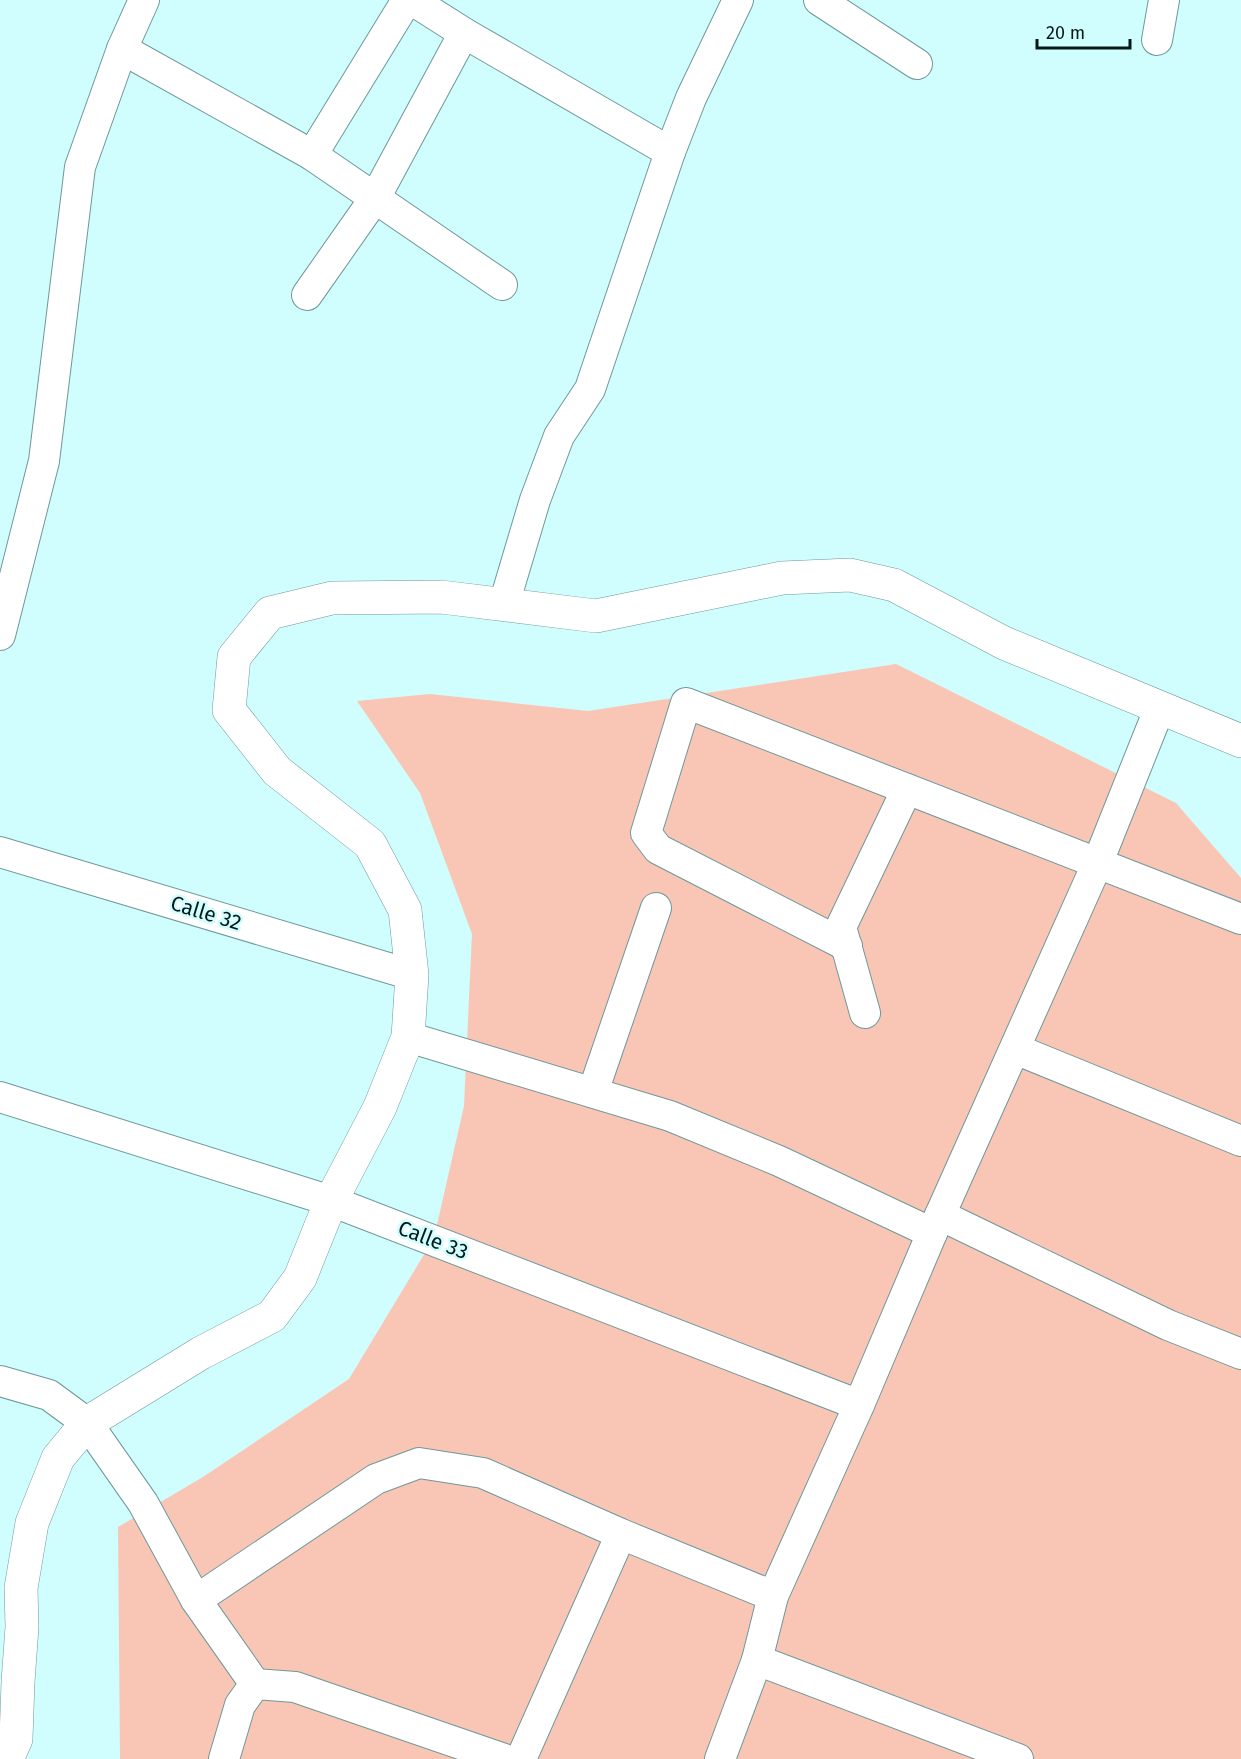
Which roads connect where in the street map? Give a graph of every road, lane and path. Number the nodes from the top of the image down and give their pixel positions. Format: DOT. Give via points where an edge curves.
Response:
graph roads {
  1 [pos="144,0"];
  2 [pos="407,0"];
  3 [pos="412,0"];
  4 [pos="738,0"];
  5 [pos="1164,0"];
  6 [pos="826,2"];
  7 [pos="464,33"];
  8 [pos="1157,40"];
  9 [pos="122,49"];
  10 [pos="917,64"];
  11 [pos="670,152"];
  12 [pos="312,155"];
  13 [pos="375,198"];
  14 [pos="502,285"];
  15 [pos="307,295"];
  16 [pos="504,604"];
  17 [pos="0,635"];
  18 [pos="1160,706"];
  19 [pos="1241,741"];
  20 [pos="907,789"];
  21 [pos="0,852"];
  22 [pos="1098,862"];
  23 [pos="656,908"];
  24 [pos="1241,919"];
  25 [pos="847,946"];
  26 [pos="412,975"];
  27 [pos="865,1013"];
  28 [pos="408,1036"];
  29 [pos="1015,1049"];
  30 [pos="593,1092"];
  31 [pos="0,1097"];
  32 [pos="1241,1141"];
  33 [pos="331,1200"];
  34 [pos="936,1224"];
  35 [pos="1241,1354"];
  36 [pos="0,1381"];
  37 [pos="859,1405"];
  38 [pos="87,1423"];
  39 [pos="621,1534"];
  40 [pos="773,1596"];
  41 [pos="196,1600"];
  42 [pos="758,1660"];
  43 [pos="255,1684"];
  44 [pos="7,1759"];
  45 [pos="224,1759"];
  46 [pos="504,1759"];
  47 [pos="521,1759"];
  48 [pos="720,1759"];
  49 [pos="1017,1759"];
  1 -- 9 [label="street"];
  2 -- 12 [label="street"];
  3 -- 7 [label="street"];
  4 -- 11 [label="street"];
  5 -- 8 [label="street"];
  6 -- 10 [label="street"];
  7 -- 11 [label="street"];
  7 -- 13 [label="street"];
  9 -- 12 [label="street"];
  9 -- 17 [label="street" via="80,166 44,460"];
  11 -- 16 [label="street" via="590,389 559,436"];
  12 -- 13 [label="street"];
  13 -- 14 [label="street"];
  13 -- 15 [label="street"];
  16 -- 18 [label="street" via="596,616 782,578 850,575 894,585 1004,643"];
  16 -- 26 [label="street" via="441,597 332,598 270,613 234,657 229,710 277,771 370,844 405,910"];
  18 -- 19 [label="street"];
  18 -- 22 [label="street"];
  20 -- 22 [label="street"];
  20 -- 25 [label="street" via="842,927"];
  20 -- 25 [label="street" via="686,703 646,833 658,849"];
  21 -- 26 [label="street, Calle 32"];
  22 -- 24 [label="street"];
  22 -- 29 [label="street"];
  23 -- 30 [label="street"];
  25 -- 27 [label="street"];
  26 -- 28 [label="street"];
  28 -- 30 [label="street"];
  28 -- 33 [label="street" via="380,1107"];
  29 -- 32 [label="street"];
  29 -- 34 [label="street"];
  30 -- 34 [label="street" via="670,1116"];
  31 -- 33 [label="street, Calle 33"];
  33 -- 37 [label="street, Calle 33"];
  33 -- 38 [label="street" via="300,1278 272,1316 201,1353"];
  34 -- 35 [label="street"];
  34 -- 37 [label="street"];
  36 -- 38 [label="street" via="49,1395"];
  37 -- 40 [label="street"];
  38 -- 41 [label="street" via="144,1503"];
  38 -- 44 [label="street" via="58,1458 32,1523 21,1588 16,1739"];
  39 -- 40 [label="street"];
  39 -- 41 [label="street" via="483,1473 419,1463 376,1479"];
  39 -- 47 [label="street"];
  40 -- 42 [label="street"];
  41 -- 43 [label="street"];
  42 -- 48 [label="street"];
  42 -- 49 [label="street"];
  43 -- 45 [label="street" via="240,1705"];
  43 -- 46 [label="street" via="295,1687"];
}
